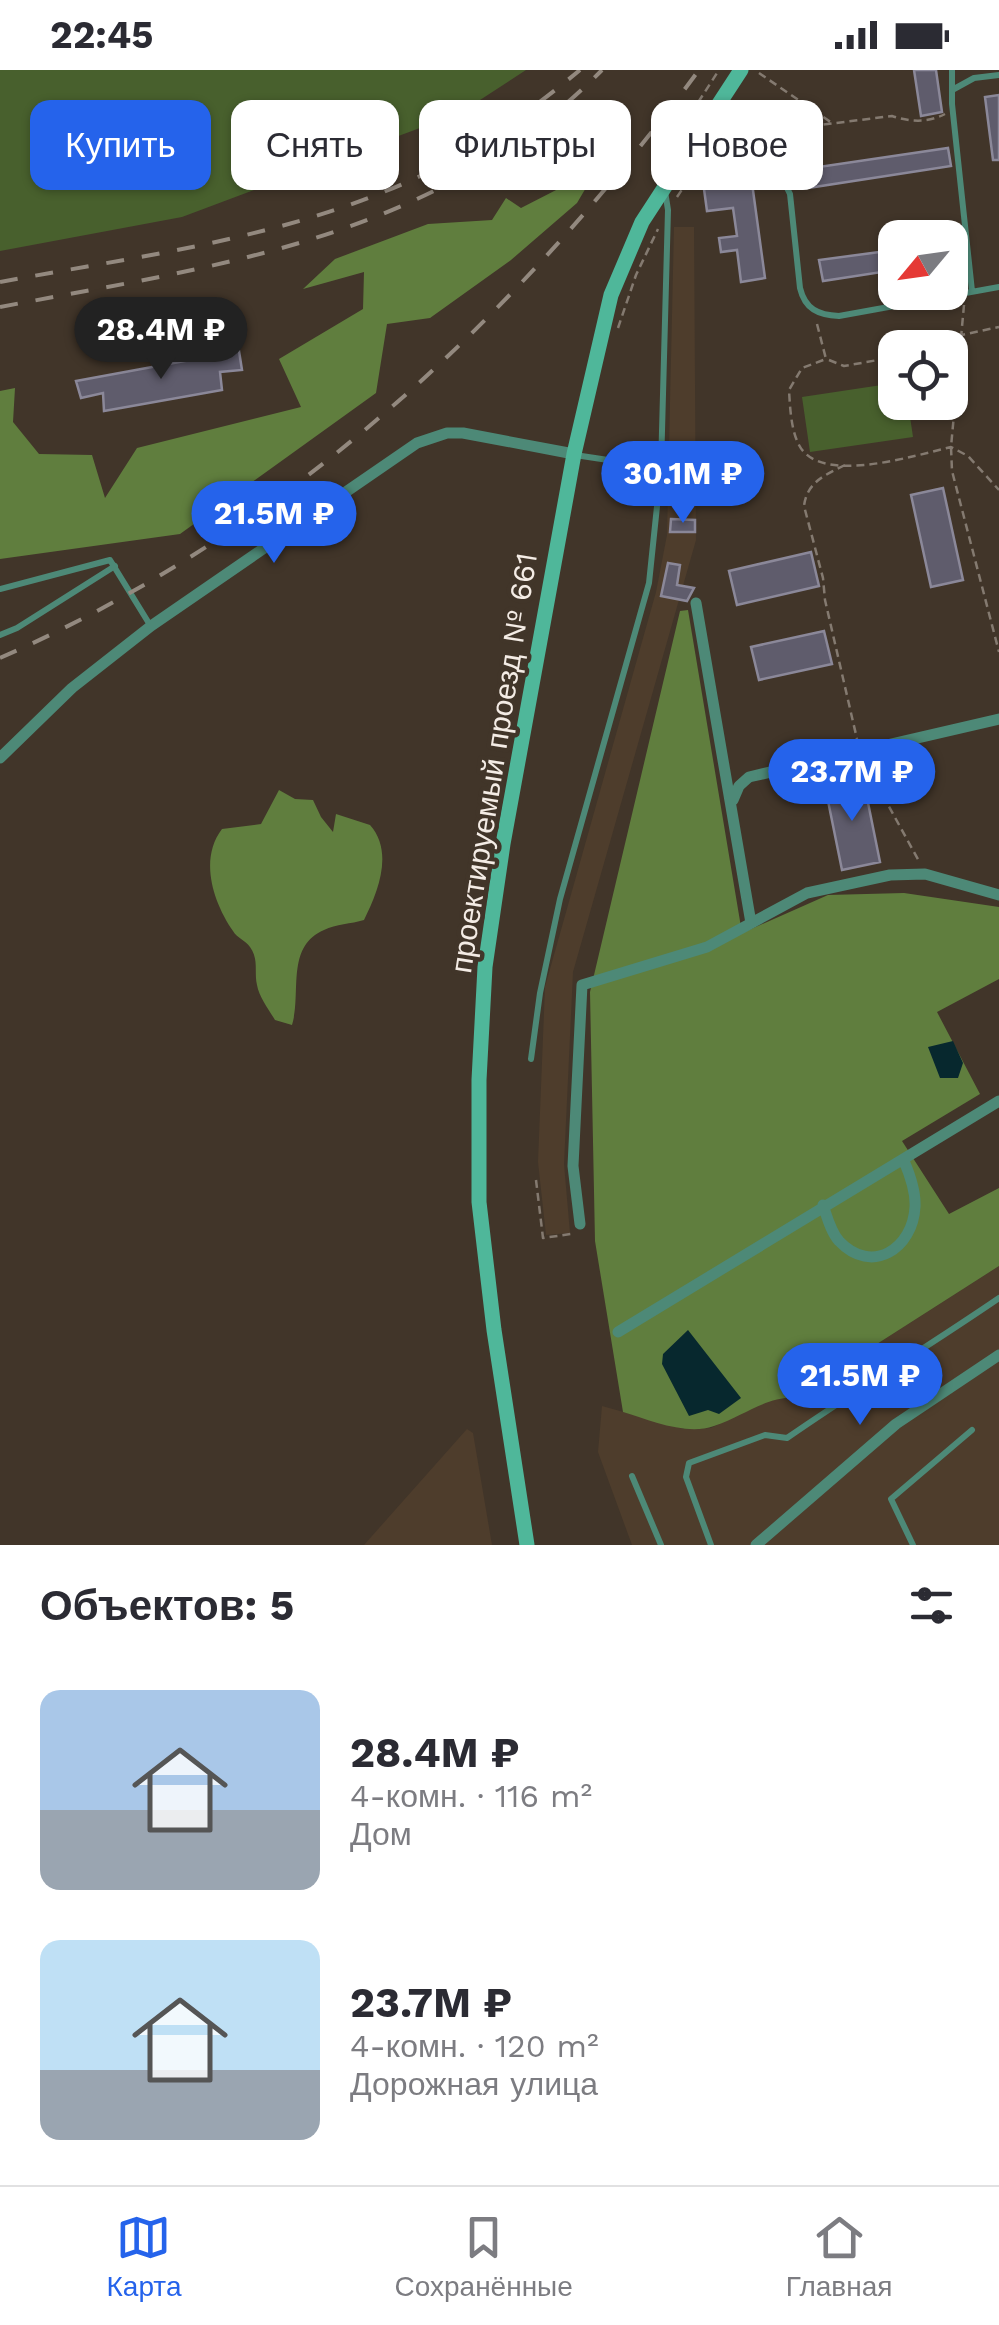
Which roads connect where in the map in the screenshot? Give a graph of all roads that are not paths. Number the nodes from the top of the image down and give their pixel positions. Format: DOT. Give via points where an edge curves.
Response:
graph roads {
  1 [pos="741,70"];
  2 [pos="952,70"];
  3 [pos="999,76"];
  4 [pos="954,89"];
  5 [pos="721,100"];
  6 [pos="661,190"];
  7 [pos="665,190"];
  8 [pos="788,190"];
  9 [pos="999,288"];
  10 [pos="972,291"];
  11 [pos="574,454"];
  12 [pos="661,468"];
  13 [pos="115,566"];
  14 [pos="0,589"];
  15 [pos="696,603"];
  16 [pos="151,626"];
  17 [pos="0,634"];
  18 [pos="999,719"];
  19 [pos="0,758"];
  20 [pos="732,803"];
  21 [pos="999,895"];
  22 [pos="751,923"];
  23 [pos="531,1060"];
  24 [pos="999,1101"];
  25 [pos="904,1161"];
  26 [pos="824,1205"];
  27 [pos="580,1224"];
  28 [pos="999,1298"];
  29 [pos="618,1332"];
  30 [pos="999,1355"];
  31 [pos="972,1430"];
  32 [pos="632,1476"];
  33 [pos="527,1545"];
  34 [pos="661,1545"];
  35 [pos="711,1545"];
  36 [pos="756,1545"];
  37 [pos="913,1545"];
  1 -- 5 [label="main road, проектируемый проезд № 661"];
  2 -- 4 [label="lane"];
  3 -- 4 [label="lane" via="974,78"];
  4 -- 10 [label="lane"];
  6 -- 11 [label="main road, проектируемый проезд № 661" via="610,295"];
  7 -- 12 [label="lane"];
  8 -- 10 [label="lane" via="802,298 815,312 839,316"];
  9 -- 10 [label="lane"];
  11 -- 12 [label="lane"];
  11 -- 16 [label="street" via="480,435 430,437"];
  11 -- 33 [label="main road, проектируемый проезд № 661" via="503,844 485,966 479,1080 478,1202"];
  12 -- 23 [label="lane" via="649,583 560,900"];
  13 -- 14 [label="lane" via="110,560"];
  13 -- 16 [label="lane"];
  13 -- 17 [label="lane"];
  15 -- 20 [label="street"];
  16 -- 19 [label="street" via="72,688"];
  18 -- 20 [label="street" via="749,778"];
  20 -- 22 [label="street"];
  21 -- 22 [label="street" via="925,874 890,875 807,893"];
  22 -- 27 [label="street" via="707,947 582,986 573,1166"];
  24 -- 25 [label="street"];
  25 -- 26 [label="street"];
  25 -- 26 [label="street" via="916,1207 909,1233 889,1254 857,1254 838,1241"];
  26 -- 29 [label="street"];
  28 -- 35 [label="lane" via="787,1438 764,1435 689,1463 686,1477"];
  30 -- 36 [label="street" via="896,1424"];
  31 -- 37 [label="lane" via="891,1500"];
  32 -- 34 [label="lane"];
}
